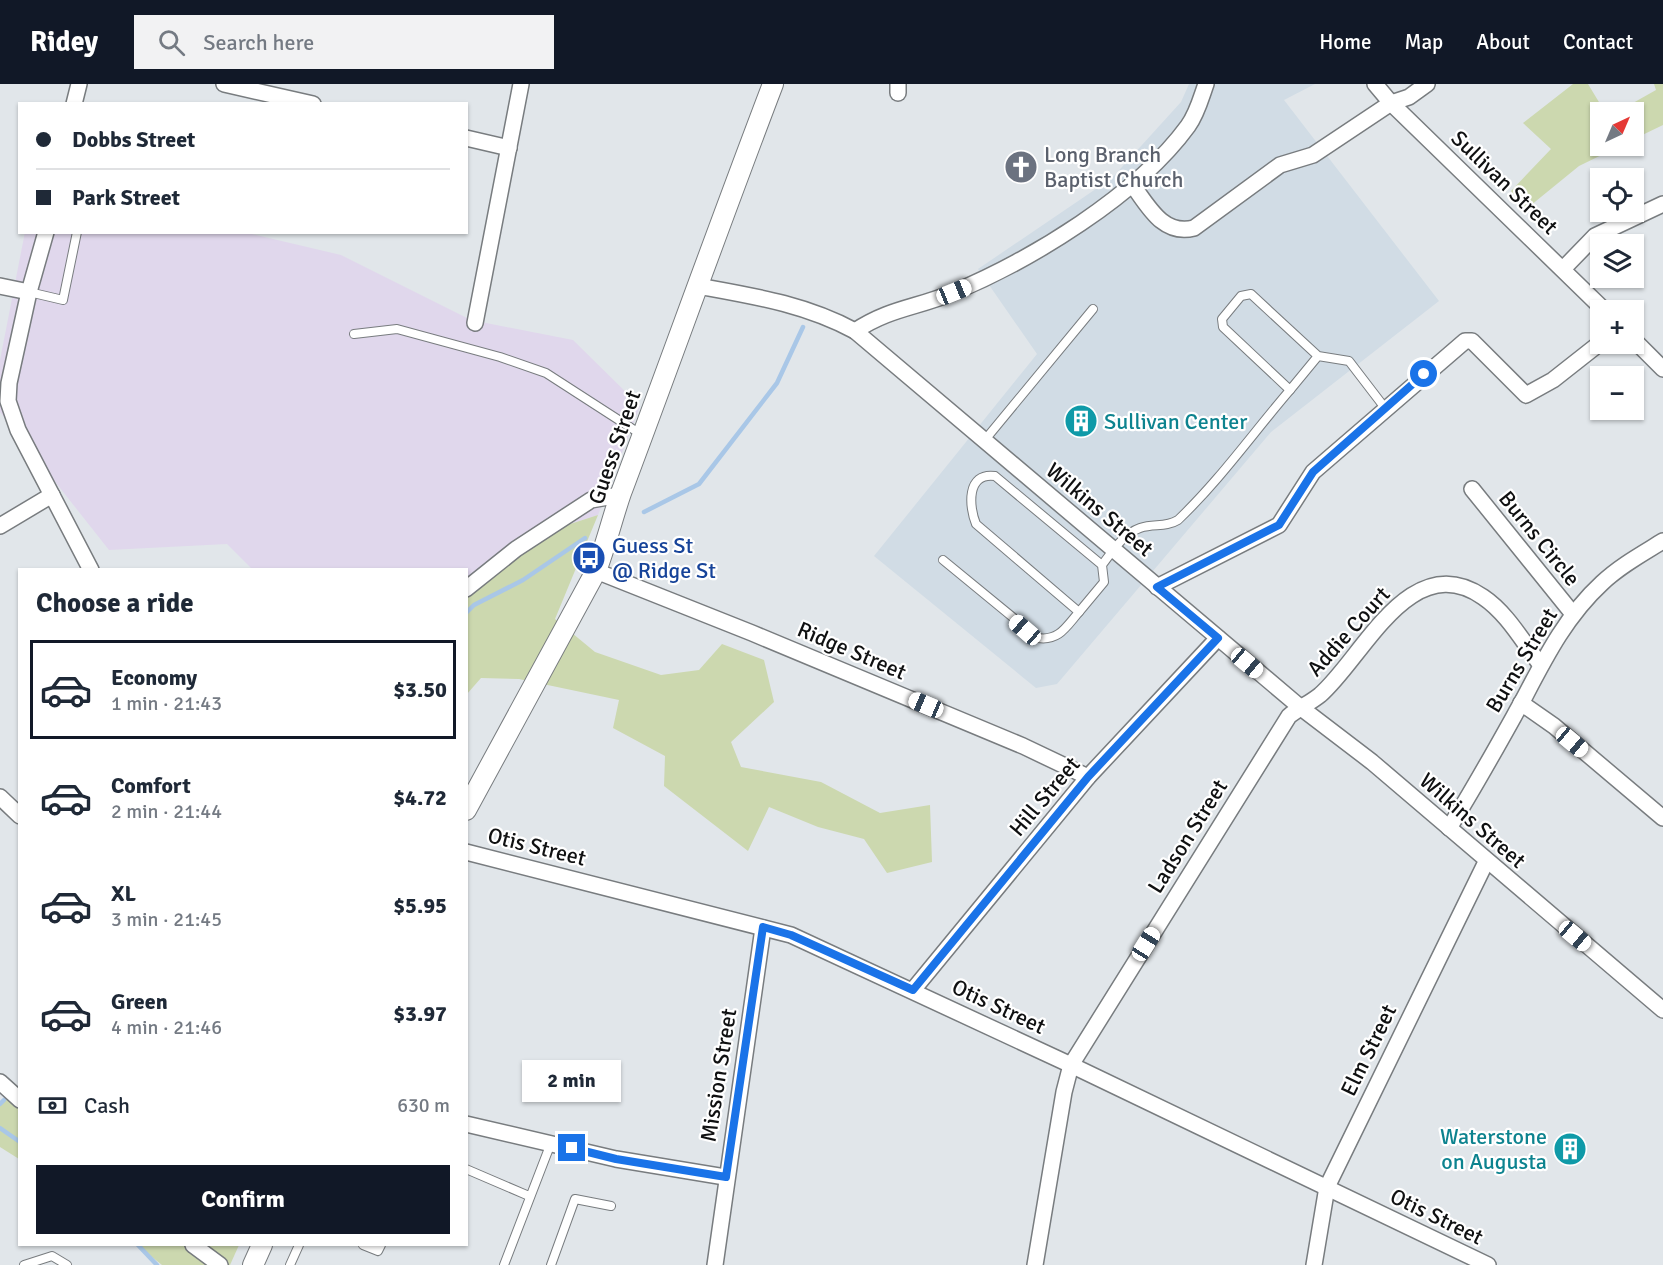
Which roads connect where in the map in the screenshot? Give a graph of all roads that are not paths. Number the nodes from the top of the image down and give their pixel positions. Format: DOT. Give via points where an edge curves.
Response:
graph roads {
  1 [pos="79,84"];
  2 [pos="224,84"];
  3 [pos="521,84"];
  4 [pos="773,84"];
  5 [pos="1206,84"];
  6 [pos="1375,84"];
  7 [pos="1427,84"];
  8 [pos="260,98"];
  9 [pos="74,102"];
  10 [pos="295,102"];
  11 [pos="1391,103"];
  12 [pos="468,138"];
  13 [pos="509,148"];
  14 [pos="1132,184"];
  15 [pos="1663,204"];
  16 [pos="45,234"];
  17 [pos="77,234"];
  18 [pos="1563,269"];
  19 [pos="0,286"];
  20 [pos="698,286"];
  21 [pos="29,292"];
  22 [pos="1594,300"];
  23 [pos="1093,309"];
  24 [pos="475,323"];
  25 [pos="855,331"];
  26 [pos="354,334"];
  27 [pos="1644,350"];
  28 [pos="1590,351"];
  29 [pos="1318,356"];
  30 [pos="1663,369"];
  31 [pos="1290,390"];
  32 [pos="1385,408"];
  33 [pos="644,436"];
  34 [pos="984,441"];
  35 [pos="1472,489"];
  36 [pos="52,495"];
  37 [pos="621,495"];
  38 [pos="0,526"];
  39 [pos="1663,541"];
  40 [pos="1113,550"];
  41 [pos="943,560"];
  42 [pos="1102,565"];
  43 [pos="90,568"];
  44 [pos="596,571"];
  45 [pos="468,587"];
  46 [pos="1157,587"];
  47 [pos="1079,612"];
  48 [pos="1573,614"];
  49 [pos="1218,638"];
  50 [pos="1540,664"];
  51 [pos="1521,703"];
  52 [pos="1300,707"];
  53 [pos="1088,777"];
  54 [pos="0,797"];
  55 [pos="468,806"];
  56 [pos="18,814"];
  57 [pos="1663,818"];
  58 [pos="1449,828"];
  59 [pos="468,853"];
  60 [pos="1486,862"];
  61 [pos="763,927"];
  62 [pos="913,990"];
  63 [pos="1663,1010"];
  64 [pos="1071,1065"];
  65 [pos="0,1082"];
  66 [pos="18,1098"];
  67 [pos="468,1124"];
  68 [pos="551,1143"];
  69 [pos="468,1170"];
  70 [pos="726,1177"];
  71 [pos="1327,1187"];
  72 [pos="529,1196"];
  73 [pos="611,1206"];
  74 [pos="194,1246"];
  75 [pos="262,1246"];
  76 [pos="299,1246"];
  77 [pos="366,1246"];
  78 [pos="380,1246"];
  79 [pos="24,1265"];
  80 [pos="67,1265"];
  81 [pos="220,1265"];
  82 [pos="253,1265"];
  83 [pos="290,1265"];
  84 [pos="504,1265"];
  85 [pos="551,1265"];
  86 [pos="714,1265"];
  87 [pos="1035,1265"];
  88 [pos="1314,1265"];
  89 [pos="1488,1265"];
  1 -- 9 [label="street"];
  2 -- 8 [label="street"];
  3 -- 13 [label="street"];
  4 -- 20 [label="street, Guess Street"];
  5 -- 14 [label="street" via="1189,125"];
  6 -- 11 [label="street, Sullivan Street"];
  7 -- 11 [label="street" via="1409,97"];
  8 -- 10 [label="street"];
  11 -- 14 [label="street" via="1312,155 1280,165 1194,228 1184,231 1164,224"];
  11 -- 18 [label="street, Sullivan Street"];
  12 -- 13 [label="street"];
  13 -- 24 [label="street"];
  14 -- 25 [label="street" via="1090,216 1004,270 946,296 895,310"];
  15 -- 18 [label="street" via="1595,237"];
  16 -- 21 [label="street"];
  17 -- 21 [label="lane" via="63,300"];
  18 -- 22 [label="street, Sullivan Street"];
  19 -- 21 [label="street"];
  20 -- 25 [label="street, Wilkins Street" via="790,304"];
  20 -- 33 [label="street, Guess Street"];
  21 -- 36 [label="street" via="8,401 18,430"];
  23 -- 34 [label="lane"];
  25 -- 34 [label="street, Wilkins Street"];
  26 -- 33 [label="lane" via="397,328 500,357 546,374"];
  27 -- 30 [label="street"];
  28 -- 32 [label="street" via="1526,395 1472,342 1465,341"];
  29 -- 31 [label="lane"];
  29 -- 31 [label="lane" via="1251,294 1241,296 1222,319 1223,327"];
  29 -- 32 [label="lane" via="1349,362"];
  31 -- 40 [label="lane" via="1229,466 1178,520 1141,528"];
  32 -- 46 [label="street" via="1313,472 1279,525"];
  33 -- 37 [label="street, Guess Street"];
  34 -- 40 [label="street, Wilkins Street"];
  35 -- 48 [label="street, Burns Circle"];
  36 -- 38 [label="street"];
  36 -- 43 [label="street"];
  37 -- 44 [label="street, Guess Street"];
  37 -- 45 [label="street" via="591,500 516,549"];
  39 -- 48 [label="street, Burns Street" via="1602,583"];
  40 -- 42 [label="lane"];
  40 -- 46 [label="street, Wilkins Street"];
  41 -- 47 [label="lane" via="1038,638 1057,637"];
  42 -- 47 [label="lane" via="1104,582"];
  42 -- 47 [label="lane" via="995,476 987,475 973,486 970,511 976,524"];
  44 -- 53 [label="street, Ridge Street" via="1023,746"];
  44 -- 55 [label="street, Guess Street"];
  46 -- 49 [label="street, Wilkins Street"];
  48 -- 50 [label="street, Burns Street"];
  49 -- 52 [label="street, Wilkins Street"];
  49 -- 53 [label="street, Hill Street"];
  50 -- 51 [label="street, Burns Street"];
  50 -- 52 [label="street, Addie Court" via="1499,610 1484,598 1456,586 1438,586 1424,589 1399,604 1320,695"];
  51 -- 57 [label="street"];
  51 -- 58 [label="street, Burns Street"];
  52 -- 58 [label="street, Wilkins Street"];
  52 -- 64 [label="street, Ladson Street" via="1289,716"];
  53 -- 62 [label="street, Hill Street"];
  54 -- 56 [label="street"];
  58 -- 60 [label="street, Wilkins Street"];
  59 -- 61 [label="street, Otis Street"];
  60 -- 63 [label="street, Wilkins Street"];
  60 -- 71 [label="street, Elm Street"];
  61 -- 62 [label="street, Otis Street" via="791,935"];
  61 -- 70 [label="street, Mission Street"];
  62 -- 64 [label="street, Otis Street"];
  64 -- 71 [label="street, Otis Street"];
  64 -- 87 [label="street, Ladson Street"];
  65 -- 66 [label="street"];
  67 -- 68 [label="street"];
  68 -- 70 [label="street" via="616,1159"];
  68 -- 72 [label="lane"];
  69 -- 72 [label="lane"];
  70 -- 86 [label="street, Mission Street"];
  71 -- 88 [label="street, Elm Street"];
  71 -- 89 [label="street, Otis Street"];
  72 -- 84 [label="lane"];
  73 -- 85 [label="lane" via="575,1199"];
  74 -- 81 [label="street"];
  75 -- 82 [label="street"];
  76 -- 83 [label="lane"];
  77 -- 78 [label="lane" via="378,1251"];
  79 -- 80 [label="lane" via="52,1256"];
}
